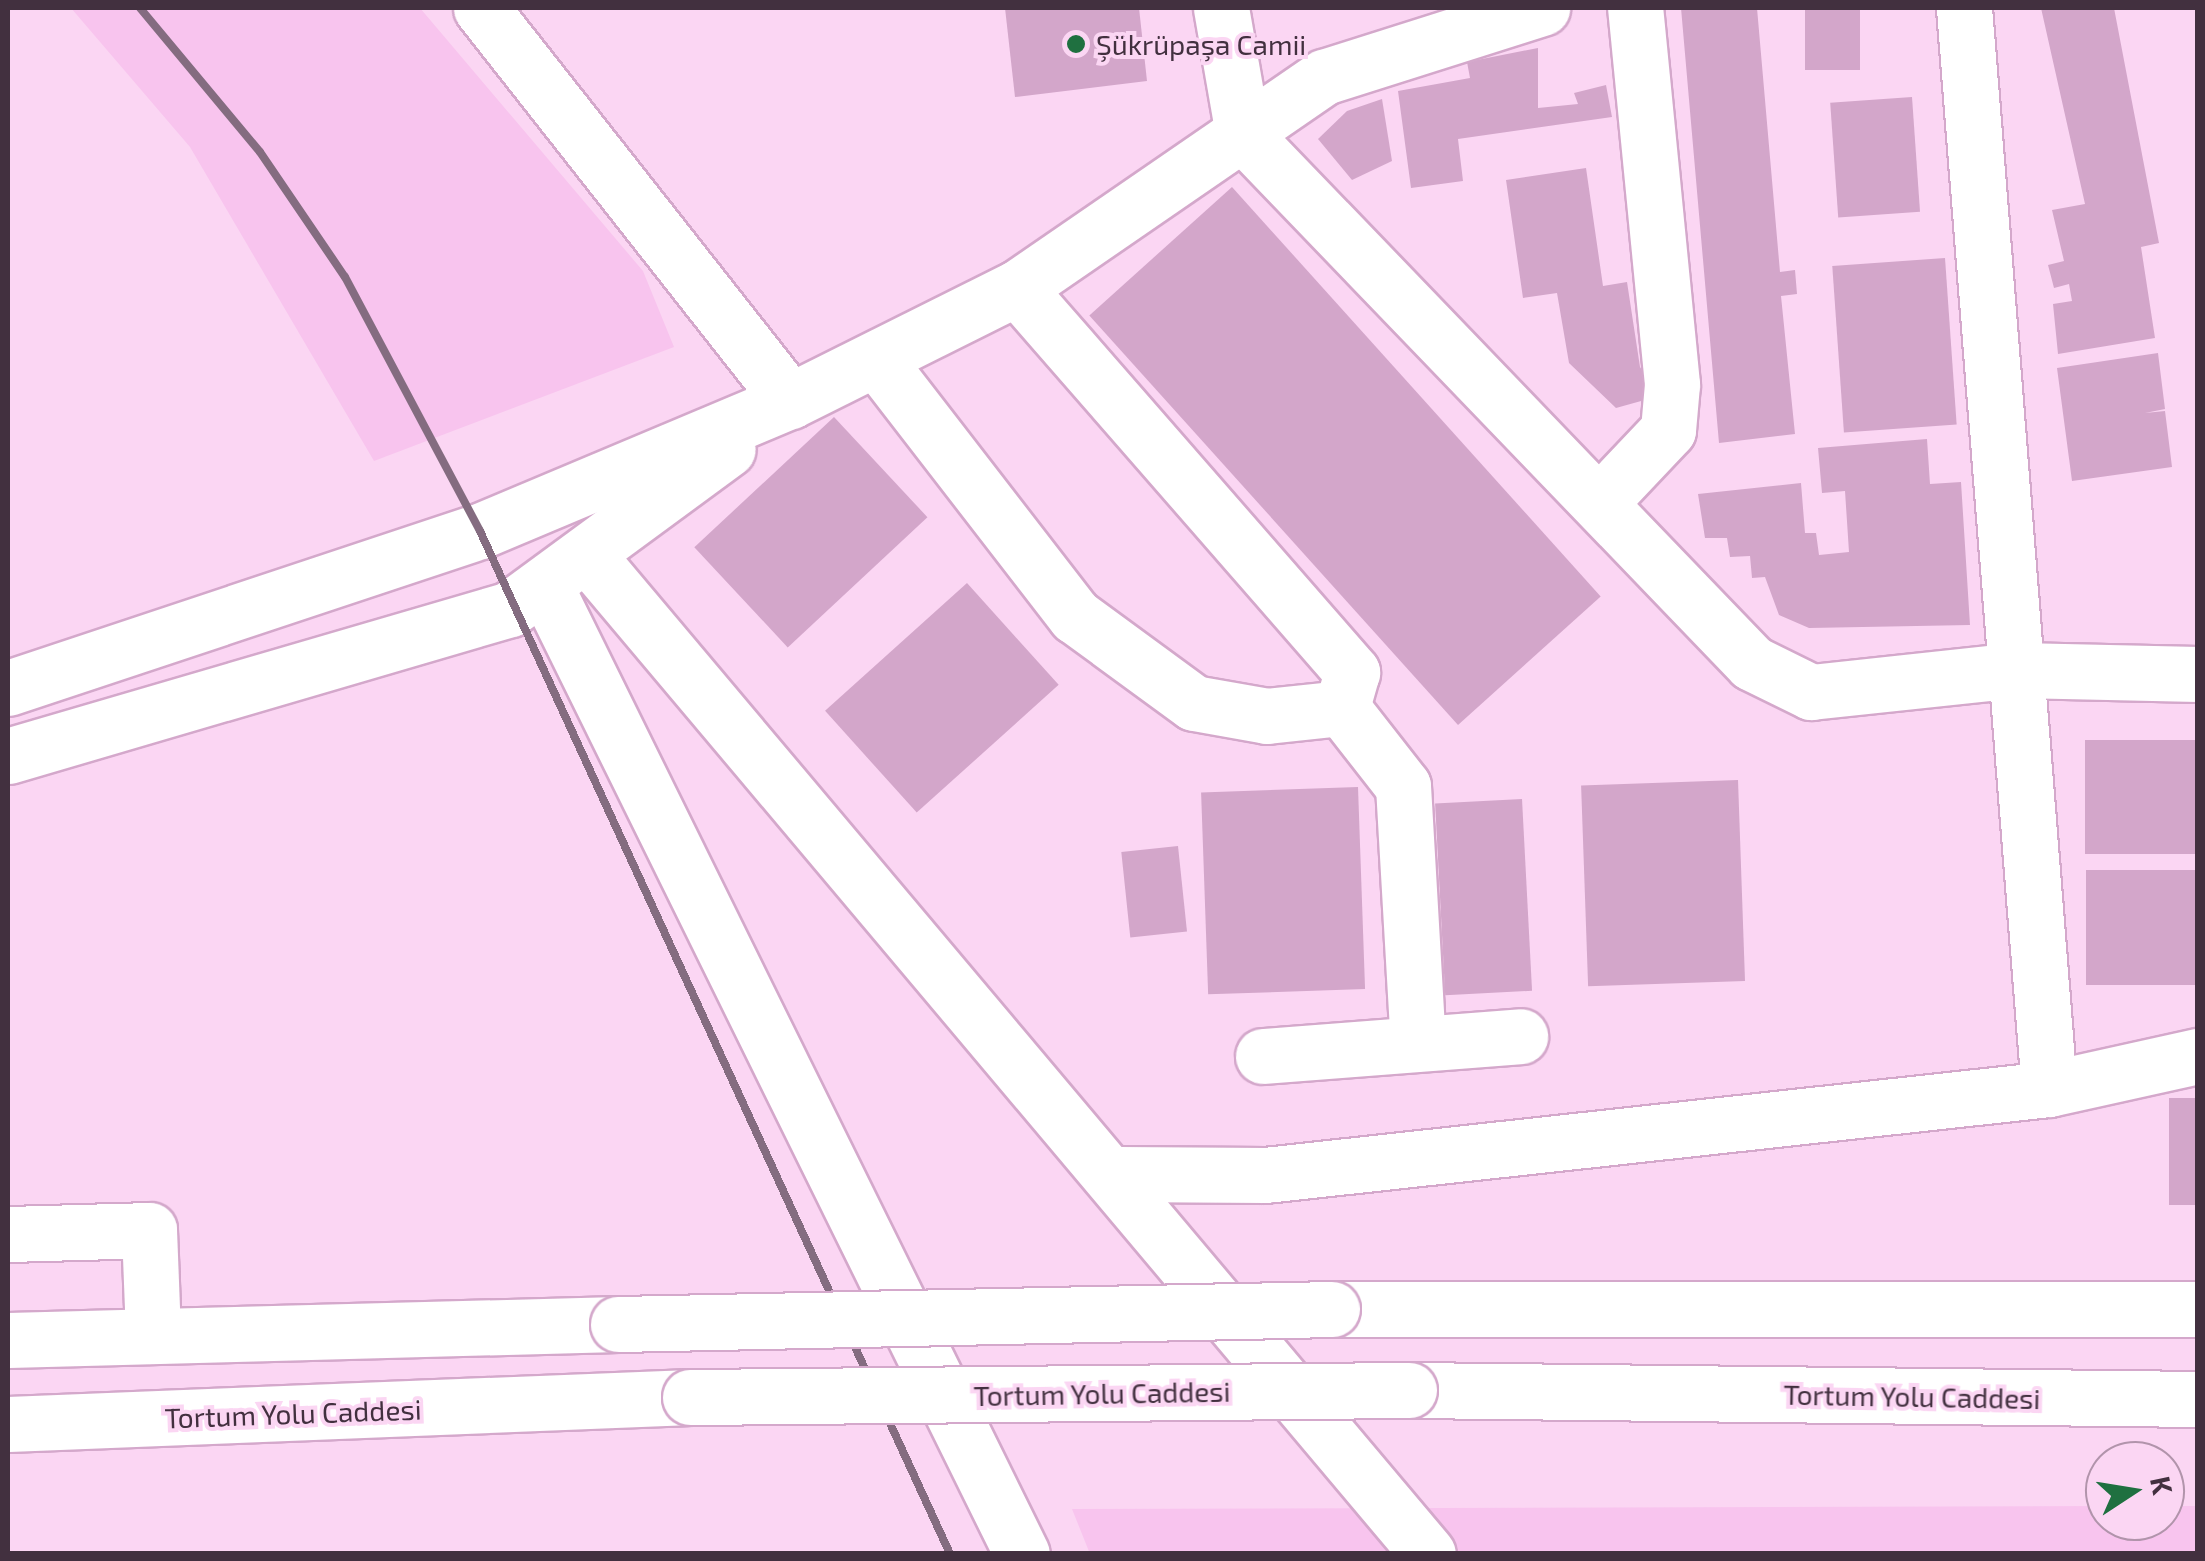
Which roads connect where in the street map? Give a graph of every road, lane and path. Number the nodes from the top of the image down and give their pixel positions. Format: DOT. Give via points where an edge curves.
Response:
graph roads {
  1 [pos="481,8"];
  2 [pos="1221,8"];
  3 [pos="1542,8"];
  4 [pos="1635,8"];
  5 [pos="1964,8"];
  6 [pos="1243,134"];
  7 [pos="1018,288"];
  8 [pos="878,360"];
  9 [pos="790,401"];
  10 [pos="1600,502"];
  11 [pos="566,571"];
  12 [pos="2018,670"];
  13 [pos="2198,674"];
  14 [pos="8,688"];
  15 [pos="1342,708"];
  16 [pos="8,756"];
  17 [pos="1520,1036"];
  18 [pos="1418,1044"];
  19 [pos="1263,1056"];
  20 [pos="2198,1056"];
  21 [pos="2049,1089"];
  22 [pos="1118,1174"];
  23 [pos="8,1234"];
  24 [pos="2198,1309"];
  25 [pos="153,1336"];
  26 [pos="8,1340"];
  27 [pos="2198,1399"];
  28 [pos="8,1424"];
  29 [pos="1022,1554"];
  30 [pos="1428,1554"];
  1 -- 9 [label="main road"];
  2 -- 6 [label="main road"];
  3 -- 6 [label="main road" via="1324,77"];
  4 -- 10 [label="main road" via="1672,384 1668,430"];
  5 -- 12 [label="main road"];
  6 -- 7 [label="main road"];
  6 -- 10 [label="main road"];
  7 -- 8 [label="main road"];
  7 -- 15 [label="main road" via="1352,672"];
  8 -- 9 [label="main road"];
  8 -- 15 [label="main road" via="1075,616 1194,703 1267,716"];
  9 -- 11 [label="main road"];
  9 -- 14 [label="main road" via="480,531"];
  10 -- 12 [label="main road" via="1752,662 1811,692"];
  11 -- 16 [label="main road" via="510,608"];
  11 -- 22 [label="main road"];
  11 -- 29 [label="main road"];
  12 -- 13 [label="main road"];
  12 -- 21 [label="main road"];
  15 -- 18 [label="main road" via="1403,786"];
  17 -- 18 [label="main road"];
  18 -- 19 [label="main road"];
  20 -- 21 [label="main road"];
  21 -- 22 [label="main road" via="1265,1175"];
  22 -- 30 [label="main road"];
  23 -- 25 [label="main road" via="149,1230"];
  24 -- 25 [label="main road, bridge" via="1332,1310"];
  25 -- 26 [label="main road"];
  27 -- 28 [label="main road, Tortum Yolu Caddesi, bridge" via="1409,1390 690,1397"];
}
